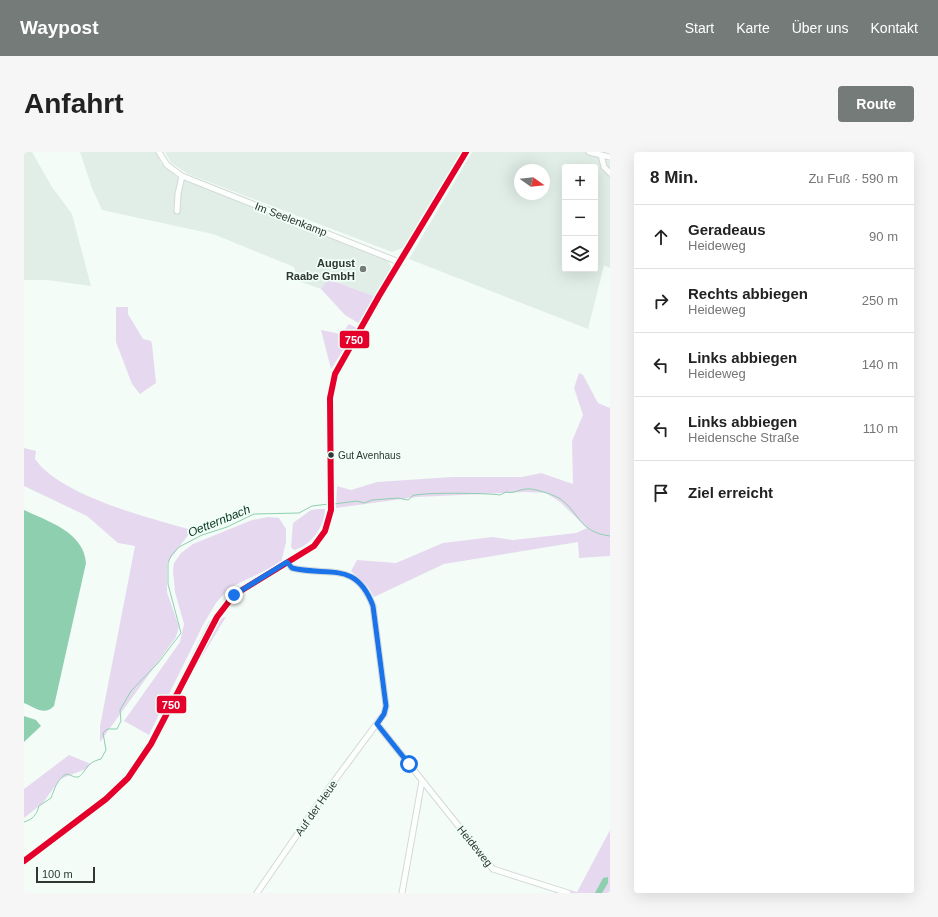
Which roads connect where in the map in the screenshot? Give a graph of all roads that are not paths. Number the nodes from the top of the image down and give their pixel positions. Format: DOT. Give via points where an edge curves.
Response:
graph roads {
  1 [pos="160,152"];
  2 [pos="466,152"];
  3 [pos="588,152"];
  4 [pos="601,155"];
  5 [pos="610,157"];
  6 [pos="610,173"];
  7 [pos="182,176"];
  8 [pos="176,211"];
  9 [pos="399,262"];
  10 [pos="287,562"];
  11 [pos="377,724"];
  12 [pos="422,781"];
  13 [pos="24,861"];
  14 [pos="257,893"];
  15 [pos="402,893"];
  16 [pos="568,893"];
  1 -- 7 [label="street, Im Seelenkamp" via="167,165"];
  2 -- 9 [label="main road"];
  3 -- 4 [label="street"];
  4 -- 5 [label="street"];
  4 -- 6 [label="street" via="604,167"];
  7 -- 8 [label="street"];
  7 -- 9 [label="street, Im Seelenkamp"];
  9 -- 10 [label="main road" via="333,378 330,398 329,522 314,546"];
  10 -- 11 [label="street" via="298,570 337,572 353,577 368,593 373,606 386,706"];
  10 -- 13 [label="main road" via="234,595 223,606 151,744 128,778 106,799"];
  11 -- 12 [label="street, Heideweg"];
  11 -- 14 [label="street, Auf der Heue"];
  12 -- 15 [label="street"];
  12 -- 16 [label="street, Heideweg" via="493,869"];
}
